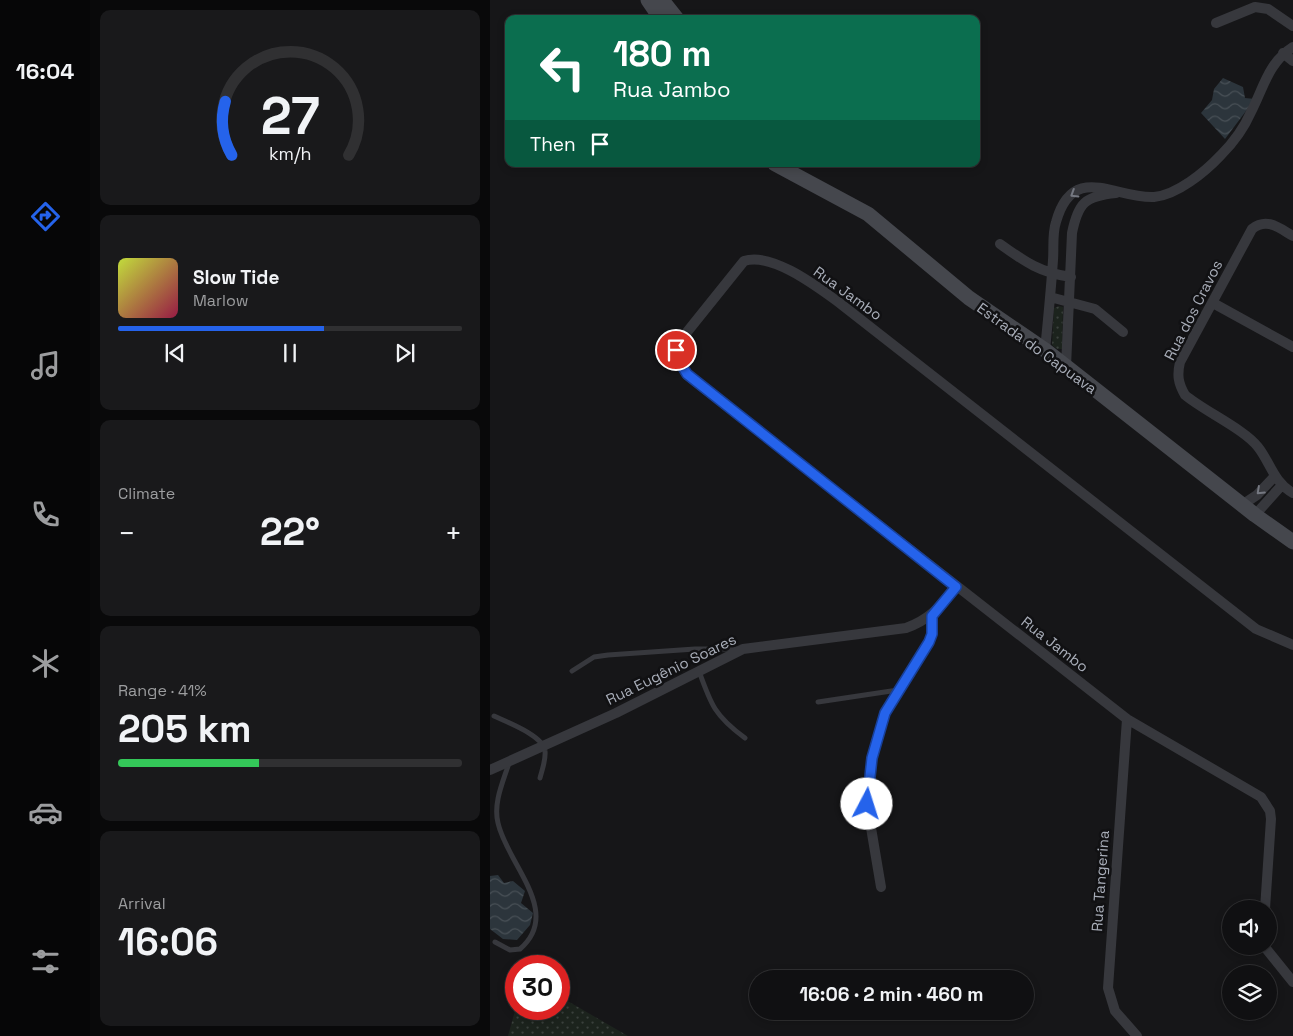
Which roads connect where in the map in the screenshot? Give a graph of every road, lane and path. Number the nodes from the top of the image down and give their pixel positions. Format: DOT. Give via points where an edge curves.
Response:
graph roads {
  1 [pos="648,0"];
  2 [pos="662,0"];
  3 [pos="658,15"];
  4 [pos="674,15"];
  5 [pos="1216,23"];
  6 [pos="1293,26"];
  7 [pos="1293,47"];
  8 [pos="1283,53"];
  9 [pos="1293,61"];
  10 [pos="782,167"];
  11 [pos="1119,192"];
  12 [pos="1293,236"];
  13 [pos="1000,244"];
  14 [pos="1053,257"];
  15 [pos="1071,259"];
  16 [pos="1052,274"];
  17 [pos="1071,277"];
  18 [pos="1050,297"];
  19 [pos="1070,301"];
  20 [pos="1213,303"];
  21 [pos="1123,332"];
  22 [pos="1293,347"];
  23 [pos="1045,350"];
  24 [pos="1066,366"];
  25 [pos="1275,476"];
  26 [pos="1282,485"];
  27 [pos="1293,493"];
  28 [pos="1242,505"];
  29 [pos="1255,515"];
  30 [pos="1293,542"];
  31 [pos="956,587"];
  32 [pos="932,616"];
  33 [pos="1293,645"];
  34 [pos="743,649"];
  35 [pos="698,670"];
  36 [pos="572,671"];
  37 [pos="898,690"];
  38 [pos="818,702"];
  39 [pos="494,716"];
  40 [pos="1127,719"];
  41 [pos="745,738"];
  42 [pos="544,746"];
  43 [pos="509,762"];
  44 [pos="490,770"];
  45 [pos="540,778"];
  46 [pos="881,887"];
  47 [pos="1266,900"];
  48 [pos="495,942"];
  49 [pos="1271,955"];
  50 [pos="1293,982"];
  51 [pos="1137,1036"];
  1 -- 3 [label="main road"];
  2 -- 4 [label="main road"];
  5 -- 6 [label="street" via="1262,6"];
  7 -- 8 [label="street"];
  8 -- 9 [label="street"];
  8 -- 11 [label="street" via="1268,71 1240,132 1199,174 1174,190 1155,197"];
  10 -- 23 [label="main road, Estrada do Capuava" via="868,214 969,298"];
  11 -- 14 [label="street, one-way" via="1098,186 1069,196 1055,223"];
  11 -- 15 [label="street" via="1097,195 1079,207 1072,233"];
  12 -- 20 [label="street, Rua dos Cravos" via="1271,223 1252,229"];
  13 -- 16 [label="street" via="1032,266"];
  14 -- 15 [label="street"];
  14 -- 16 [label="street"];
  15 -- 17 [label="street"];
  16 -- 17 [label="street"];
  16 -- 18 [label="street"];
  17 -- 19 [label="street"];
  18 -- 19 [label="street"];
  18 -- 23 [label="street"];
  19 -- 21 [label="street" via="1095,309"];
  19 -- 24 [label="street"];
  20 -- 22 [label="street"];
  20 -- 25 [label="street, Rua dos Cravos" via="1180,362 1179,384 1193,402 1252,441"];
  23 -- 24 [label="main road, Estrada do Capuava"];
  24 -- 28 [label="main road, Estrada do Capuava"];
  25 -- 26 [label="street, Rua dos Cravos"];
  25 -- 28 [label="street, one-way"];
  26 -- 27 [label="street, Rua dos Cravos"];
  26 -- 29 [label="street"];
  28 -- 29 [label="main road, Estrada do Capuava"];
  29 -- 30 [label="main road, Estrada do Capuava"];
  31 -- 32 [label="street"];
  31 -- 33 [label="street, Rua Jambo" via="694,381 681,367 676,350 680,342 744,261 760,259 812,283 1256,629"];
  31 -- 40 [label="street, Rua Jambo"];
  32 -- 34 [label="street, Rua Eugênio Soares" via="906,628"];
  32 -- 37 [label="street" via="929,642"];
  34 -- 35 [label="street, Rua Eugênio Soares"];
  34 -- 36 [label="lane" via="608,655 594,657"];
  35 -- 41 [label="lane" via="720,718"];
  35 -- 42 [label="street, Rua Eugênio Soares"];
  37 -- 38 [label="lane"];
  37 -- 46 [label="street" via="885,713 872,758 867,804"];
  39 -- 42 [label="lane" via="532,735"];
  40 -- 47 [label="street, Rua Jambo" via="1261,797 1272,819"];
  40 -- 51 [label="street, Rua Tangerina" via="1108,988 1115,1011"];
  42 -- 43 [label="street, Rua Eugênio Soares"];
  42 -- 45 [label="lane"];
  43 -- 44 [label="street, Rua Eugênio Soares"];
  43 -- 48 [label="lane" via="497,805 498,823 530,892 537,919 534,933 520,949 513,951"];
  49 -- 50 [label="street"];
}
